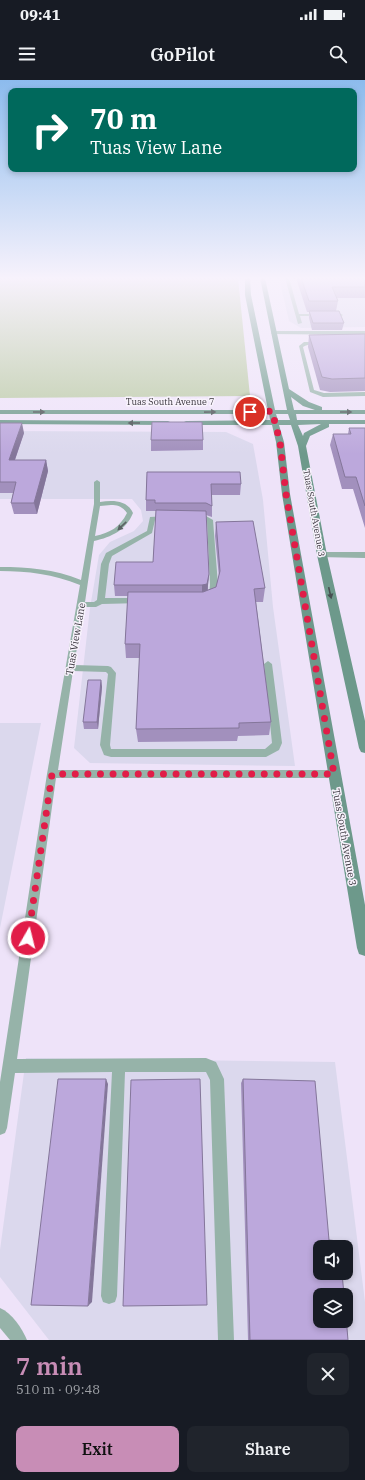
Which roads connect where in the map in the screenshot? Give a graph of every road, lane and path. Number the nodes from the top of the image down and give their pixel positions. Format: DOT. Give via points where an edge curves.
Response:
graph roads {
  1 [pos="256,337"];
  2 [pos="275,337"];
  3 [pos="326,343"];
  4 [pos="287,391"];
  5 [pos="269,394"];
  6 [pos="365,394"];
  7 [pos="272,411"];
  8 [pos="292,411"];
  9 [pos="0,412"];
  10 [pos="242,412"];
  11 [pos="327,412"];
  12 [pos="365,412"];
  13 [pos="0,422"];
  14 [pos="365,422"];
  15 [pos="244,423"];
  16 [pos="276,423"];
  17 [pos="294,423"];
  18 [pos="330,423"];
  19 [pos="280,442"];
  20 [pos="302,446"];
  21 [pos="97,482"];
  22 [pos="97,504"];
  23 [pos="177,518"];
  24 [pos="192,518"];
  25 [pos="92,539"];
  26 [pos="322,555"];
  27 [pos="365,555"];
  28 [pos="0,569"];
  29 [pos="84,584"];
  30 [pos="101,601"];
  31 [pos="148,601"];
  32 [pos="203,601"];
  33 [pos="81,605"];
  34 [pos="268,664"];
  35 [pos="70,668"];
  36 [pos="365,748"];
  37 [pos="52,774"];
  38 [pos="334,774"];
  39 [pos="365,948"];
  40 [pos="9,1066"];
  41 [pos="119,1066"];
  42 [pos="0,1128"];
  43 [pos="109,1296"];
  44 [pos="0,1316"];
  45 [pos="18,1340"];
  46 [pos="226,1340"];
  1 -- 5 [label="street, Tuas South Avenue 3"];
  2 -- 4 [label="street, Tuas South Avenue 3"];
  3 -- 6 [label="lane" via="306,343 301,346 312,391 323,395"];
  4 -- 8 [label="street, Tuas South Avenue 3"];
  4 -- 11 [label="street" via="305,404"];
  5 -- 7 [label="street, Tuas South Avenue 3"];
  5 -- 10 [label="street"];
  7 -- 8 [label="street, Tuas South Avenue 7"];
  7 -- 10 [label="street, Tuas South Avenue 7"];
  7 -- 16 [label="street, Tuas South Avenue 3"];
  8 -- 11 [label="street, Tuas South Avenue 7"];
  8 -- 17 [label="street, Tuas South Avenue 3"];
  9 -- 10 [label="street, Tuas South Avenue 7, one-way"];
  11 -- 12 [label="street, Tuas South Avenue 7, one-way"];
  15 -- 13 [label="street, one-way"];
  14 -- 18 [label="street"];
  15 -- 16 [label="street"];
  15 -- 19 [label="street" via="268,432"];
  16 -- 17 [label="street"];
  16 -- 19 [label="street, Tuas South Avenue 3"];
  17 -- 18 [label="street"];
  17 -- 20 [label="street, Tuas South Avenue 3"];
  18 -- 20 [label="street" via="307,435"];
  19 -- 38 [label="street, Tuas South Avenue 3" via="286,494"];
  20 -- 26 [label="street, Tuas South Avenue 3"];
  21 -- 22 [label="lane, Tuas View Lane"];
  22 -- 25 [label="lane, Tuas View Lane"];
  22 -- 25 [label="lane, one-way" via="121,505 126,507 130,514 120,529"];
  23 -- 30 [label="lane" via="152,518 150,532 110,555 105,564"];
  24 -- 32 [label="lane" via="210,520 214,585 212,597"];
  25 -- 29 [label="lane, Tuas View Lane"];
  26 -- 27 [label="street"];
  26 -- 36 [label="street, Tuas South Avenue 3, one-way"];
  28 -- 29 [label="lane" via="47,571 65,575"];
  29 -- 33 [label="lane, Tuas View Lane"];
  30 -- 31 [label="lane"];
  30 -- 33 [label="lane"];
  33 -- 35 [label="lane, Tuas View Lane"];
  34 -- 35 [label="lane" via="278,743 266,753 107,752 105,745 112,673 108,669"];
  35 -- 37 [label="lane, Tuas View Lane"];
  37 -- 38 [label="lane"];
  37 -- 40 [label="lane, Tuas View Lane"];
  38 -- 39 [label="street, Tuas South Avenue 3"];
  40 -- 41 [label="lane"];
  40 -- 42 [label="lane, Tuas View Lane"];
  41 -- 43 [label="lane"];
  41 -- 46 [label="lane" via="206,1065 212,1067 215,1072"];
  44 -- 45 [label="lane"];
}
